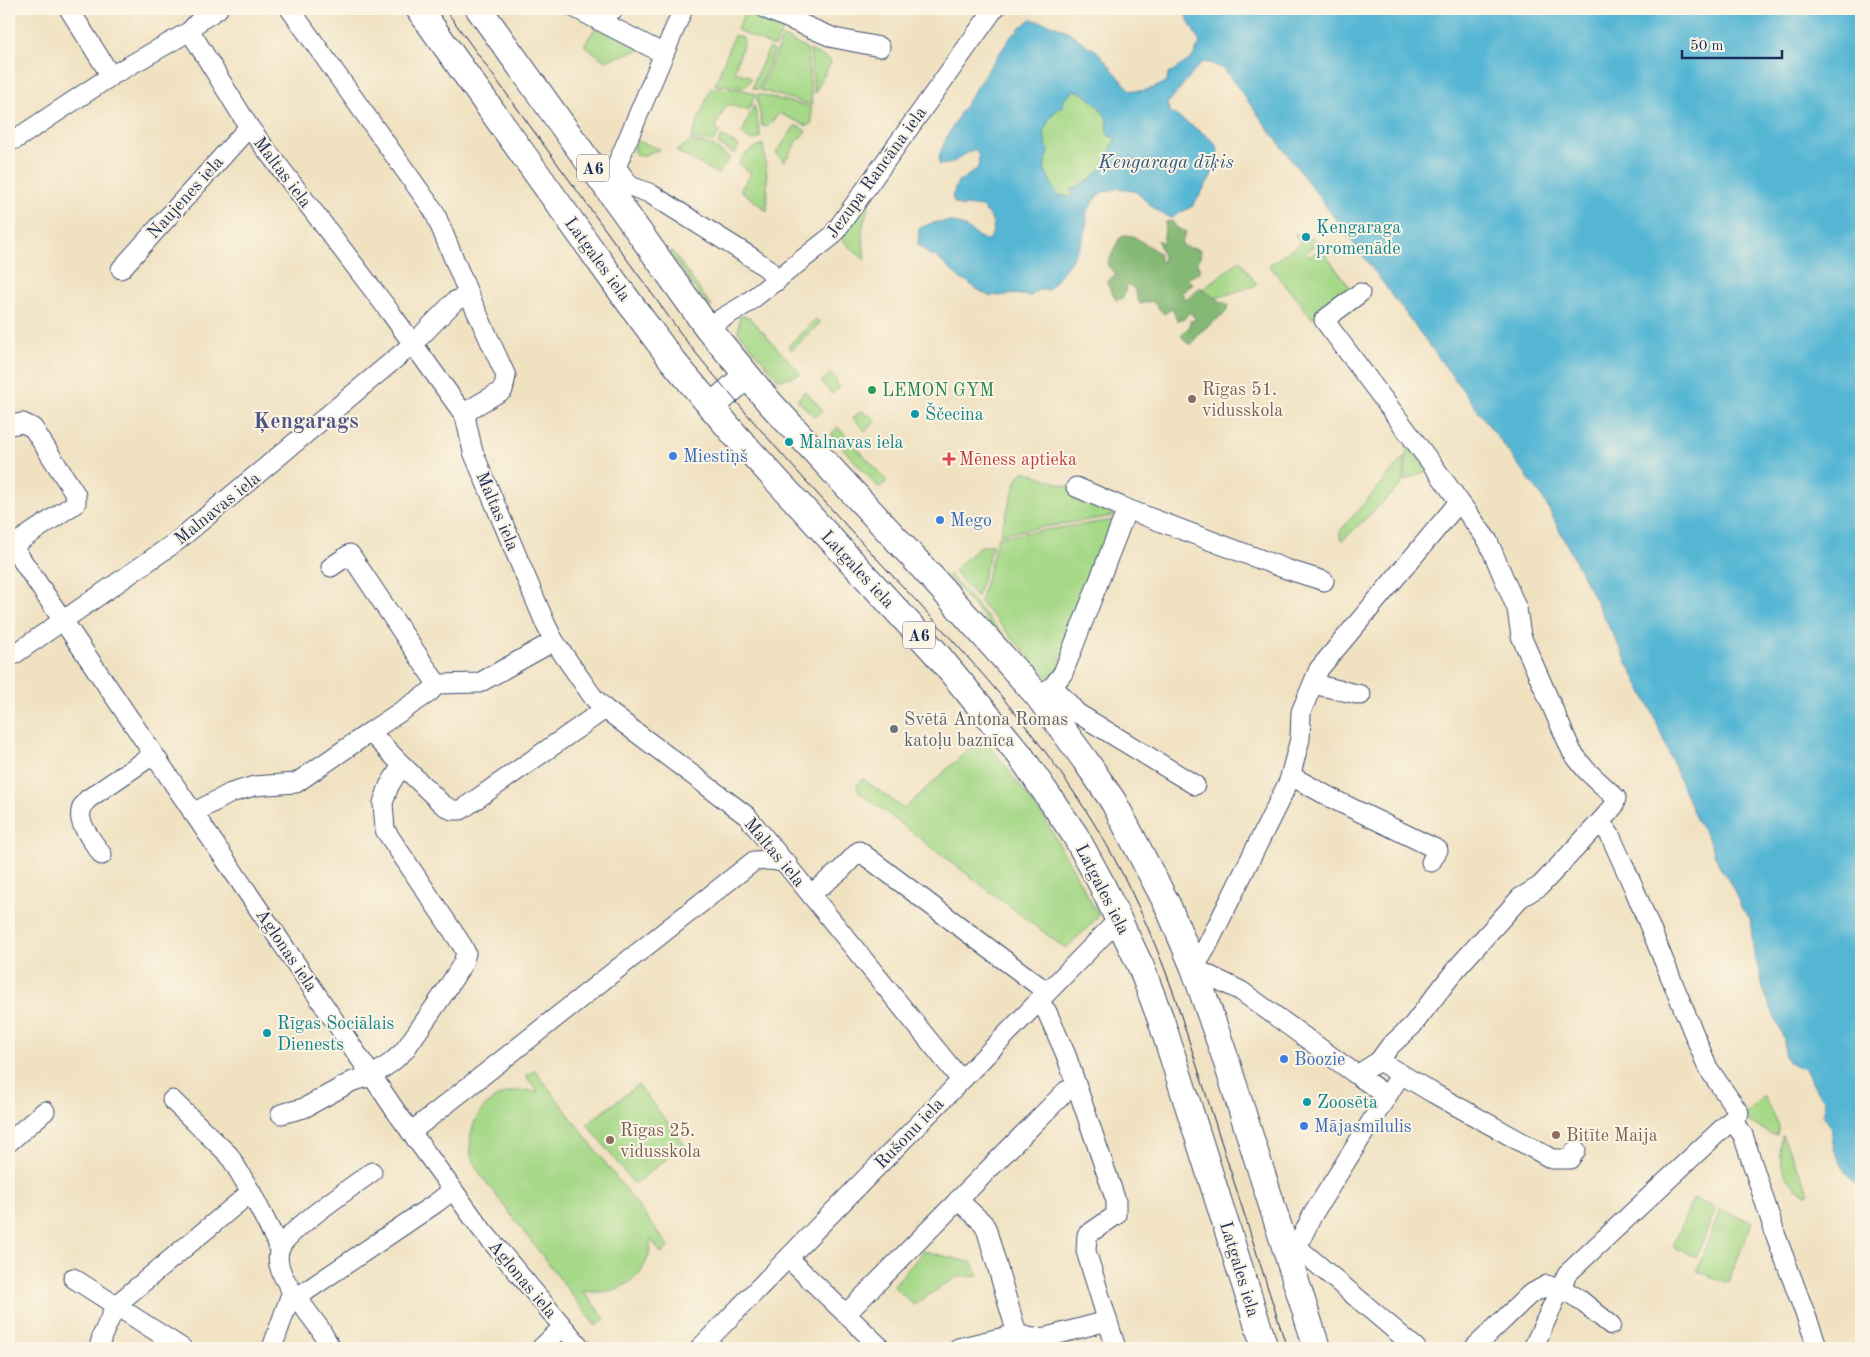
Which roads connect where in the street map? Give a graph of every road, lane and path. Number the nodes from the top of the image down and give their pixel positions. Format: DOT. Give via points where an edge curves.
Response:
graph roads {
  1 [pos="69,9"];
  2 [pos="218,9"];
  3 [pos="290,9"];
  4 [pos="419,9"];
  5 [pos="479,9"];
  6 [pos="577,9"];
  7 [pos="614,9"];
  8 [pos="683,9"];
  9 [pos="766,9"];
  10 [pos="994,9"];
  11 [pos="598,20"];
  12 [pos="190,32"];
  13 [pos="880,47"];
  14 [pos="664,54"];
  15 [pos="111,76"];
  16 [pos="249,127"];
  17 [pos="9,141"];
  18 [pos="615,182"];
  19 [pos="121,269"];
  20 [pos="777,281"];
  21 [pos="1360,293"];
  22 [pos="469,295"];
  23 [pos="707,327"];
  24 [pos="413,344"];
  25 [pos="746,376"];
  26 [pos="711,406"];
  27 [pos="465,416"];
  28 [pos="9,425"];
  29 [pos="1076,487"];
  30 [pos="1459,502"];
  31 [pos="1128,509"];
  32 [pos="10,543"];
  33 [pos="331,567"];
  34 [pos="1324,581"];
  35 [pos="62,620"];
  36 [pos="554,641"];
  37 [pos="9,658"];
  38 [pos="437,684"];
  39 [pos="1312,684"];
  40 [pos="1046,691"];
  41 [pos="1361,695"];
  42 [pos="605,710"];
  43 [pos="370,732"];
  44 [pos="154,755"];
  45 [pos="402,765"];
  46 [pos="1291,776"];
  47 [pos="1195,785"];
  48 [pos="193,813"];
  49 [pos="1600,822"];
  50 [pos="757,828"];
  51 [pos="102,855"];
  52 [pos="754,861"];
  53 [pos="1432,862"];
  54 [pos="787,864"];
  55 [pos="812,894"];
  56 [pos="1119,919"];
  57 [pos="1194,968"];
  58 [pos="1042,997"];
  59 [pos="1379,1060"];
  60 [pos="1401,1074"];
  61 [pos="1357,1075"];
  62 [pos="372,1076"];
  63 [pos="961,1080"];
  64 [pos="1077,1088"];
  65 [pos="1386,1095"];
  66 [pos="172,1100"];
  67 [pos="46,1111"];
  68 [pos="281,1114"];
  69 [pos="1732,1121"];
  70 [pos="411,1132"];
  71 [pos="9,1142"];
  72 [pos="1576,1150"];
  73 [pos="372,1172"];
  74 [pos="453,1190"];
  75 [pos="251,1192"];
  76 [pos="958,1200"];
  77 [pos="280,1248"];
  78 [pos="1291,1249"];
  79 [pos="788,1258"];
  80 [pos="74,1278"];
  81 [pos="1559,1290"];
  82 [pos="294,1294"];
  83 [pos="116,1305"];
  84 [pos="846,1314"];
  85 [pos="1107,1320"];
  86 [pos="1611,1325"];
  87 [pos="563,1327"];
  88 [pos="1016,1334"];
  89 [pos="99,1348"];
  90 [pos="182,1348"];
  91 [pos="272,1348"];
  92 [pos="331,1348"];
  93 [pos="541,1348"];
  94 [pos="580,1348"];
  95 [pos="700,1348"];
  96 [pos="881,1348"];
  97 [pos="958,1348"];
  98 [pos="1116,1348"];
  99 [pos="1265,1348"];
  100 [pos="1317,1348"];
  101 [pos="1416,1348"];
  102 [pos="1474,1348"];
  103 [pos="1533,1348"];
  104 [pos="1818,1348"];
  1 -- 15 [label="street"];
  2 -- 12 [label="street" via="198,22"];
  3 -- 22 [label="street" via="434,211"];
  4 -- 26 [label="highway, Latgales iela / A6" via="672,360"];
  5 -- 18 [label="highway, A6"];
  6 -- 11 [label="street"];
  7 -- 11 [label="street"];
  8 -- 14 [label="street"];
  9 -- 13 [label="street" via="834,38"];
  10 -- 20 [label="street, Jezupa Rancāna iela" via="832,236"];
  11 -- 14 [label="street"];
  12 -- 15 [label="street"];
  12 -- 16 [label="street, Maltas iela"];
  14 -- 18 [label="street" via="616,167"];
  15 -- 17 [label="street"];
  16 -- 19 [label="street, Naujenes iela"];
  16 -- 24 [label="street, Maltas iela"];
  18 -- 20 [label="street" via="648,193 751,257 768,269"];
  18 -- 23 [label="highway, A6"];
  20 -- 23 [label="street, Jezupa Rancāna iela"];
  21 -- 30 [label="street" via="1324,320"];
  22 -- 24 [label="street, Malnavas iela" via="455,301"];
  22 -- 27 [label="street" via="506,376 503,390 472,408"];
  23 -- 25 [label="highway, A6"];
  24 -- 27 [label="street, Maltas iela"];
  24 -- 35 [label="street, Malnavas iela" via="176,542"];
  25 -- 26 [label="highway"];
  25 -- 40 [label="highway, A6" via="974,624"];
  26 -- 56 [label="highway, Latgales iela / A6" via="935,652 1020,755 1075,835"];
  27 -- 36 [label="street, Maltas iela" via="473,452"];
  28 -- 32 [label="street" via="23,423 33,428 76,495 76,503"];
  29 -- 31 [label="street"];
  30 -- 39 [label="street" via="1319,669"];
  30 -- 49 [label="street" via="1488,541 1517,609 1521,636 1572,752 1616,798 1614,806"];
  31 -- 34 [label="street"];
  31 -- 40 [label="street" via="1064,673"];
  32 -- 35 [label="street, Aglonas iela"];
  33 -- 38 [label="street" via="350,554"];
  35 -- 37 [label="street, Malnavas iela"];
  35 -- 44 [label="street, Aglonas iela"];
  36 -- 38 [label="street" via="479,682"];
  36 -- 42 [label="street, Maltas iela"];
  38 -- 43 [label="street"];
  39 -- 41 [label="street"];
  39 -- 46 [label="street" via="1301,712 1300,739"];
  40 -- 47 [label="street"];
  40 -- 57 [label="highway, A6" via="1112,801 1163,897"];
  42 -- 45 [label="street" via="461,810 452,810 442,804"];
  42 -- 50 [label="street, Maltas iela" via="747,816"];
  43 -- 45 [label="street"];
  43 -- 48 [label="street" via="296,783 254,786 231,793"];
  44 -- 48 [label="street, Aglonas iela"];
  44 -- 51 [label="street" via="82,805 79,815 82,823"];
  45 -- 62 [label="street" via="383,803 385,830 466,953 445,992 404,1051"];
  46 -- 53 [label="street" via="1438,850"];
  46 -- 57 [label="street"];
  48 -- 62 [label="street, Aglonas iela"];
  49 -- 59 [label="street" via="1540,886 1520,898 1457,968 1412,1026"];
  49 -- 69 [label="street" via="1610,835 1629,877 1708,1068 1739,1114"];
  50 -- 52 [label="street" via="758,850"];
  50 -- 54 [label="street, Maltas iela"];
  52 -- 54 [label="street"];
  52 -- 70 [label="street"];
  54 -- 55 [label="street, Maltas iela"];
  55 -- 58 [label="street" via="859,851"];
  55 -- 63 [label="street, Maltas iela"];
  56 -- 58 [label="street, Rušonu iela"];
  56 -- 99 [label="highway, Latgales iela / A6" via="1161,1020"];
  57 -- 61 [label="street" via="1241,991"];
  57 -- 78 [label="highway, A6"];
  58 -- 63 [label="street, Rušonu iela"];
  58 -- 64 [label="street"];
  59 -- 60 [label="street"];
  59 -- 61 [label="street"];
  60 -- 65 [label="street"];
  60 -- 72 [label="street" via="1552,1159 1570,1159"];
  61 -- 65 [label="street"];
  62 -- 68 [label="street" via="353,1081 304,1108"];
  62 -- 70 [label="street, Aglonas iela"];
  63 -- 79 [label="street, Rušonu iela"];
  64 -- 76 [label="street" via="1066,1091"];
  64 -- 85 [label="street" via="1116,1201 1116,1215 1087,1235 1086,1251"];
  65 -- 78 [label="street"];
  66 -- 75 [label="street" via="229,1155"];
  67 -- 71 [label="street"];
  69 -- 81 [label="street" via="1566,1274"];
  69 -- 104 [label="street" via="1743,1135"];
  70 -- 74 [label="street, Aglonas iela"];
  73 -- 77 [label="street" via="290,1234"];
  74 -- 82 [label="street"];
  74 -- 87 [label="street, Aglonas iela"];
  75 -- 77 [label="street"];
  75 -- 83 [label="street"];
  76 -- 84 [label="street"];
  76 -- 88 [label="street" via="986,1228"];
  77 -- 82 [label="street" via="279,1264"];
  78 -- 100 [label="highway, A6"];
  78 -- 101 [label="street"];
  79 -- 84 [label="street"];
  79 -- 95 [label="street, Rušonu iela"];
  80 -- 83 [label="street"];
  81 -- 86 [label="street" via="1579,1299"];
  81 -- 102 [label="street" via="1547,1285 1529,1295"];
  81 -- 103 [label="street"];
  82 -- 91 [label="street"];
  82 -- 92 [label="street"];
  83 -- 89 [label="street"];
  83 -- 90 [label="street"];
  84 -- 96 [label="street"];
  85 -- 88 [label="street" via="1047,1337"];
  85 -- 98 [label="street"];
  87 -- 93 [label="street"];
  87 -- 94 [label="street, Aglonas iela"];
  88 -- 97 [label="street"];
}
